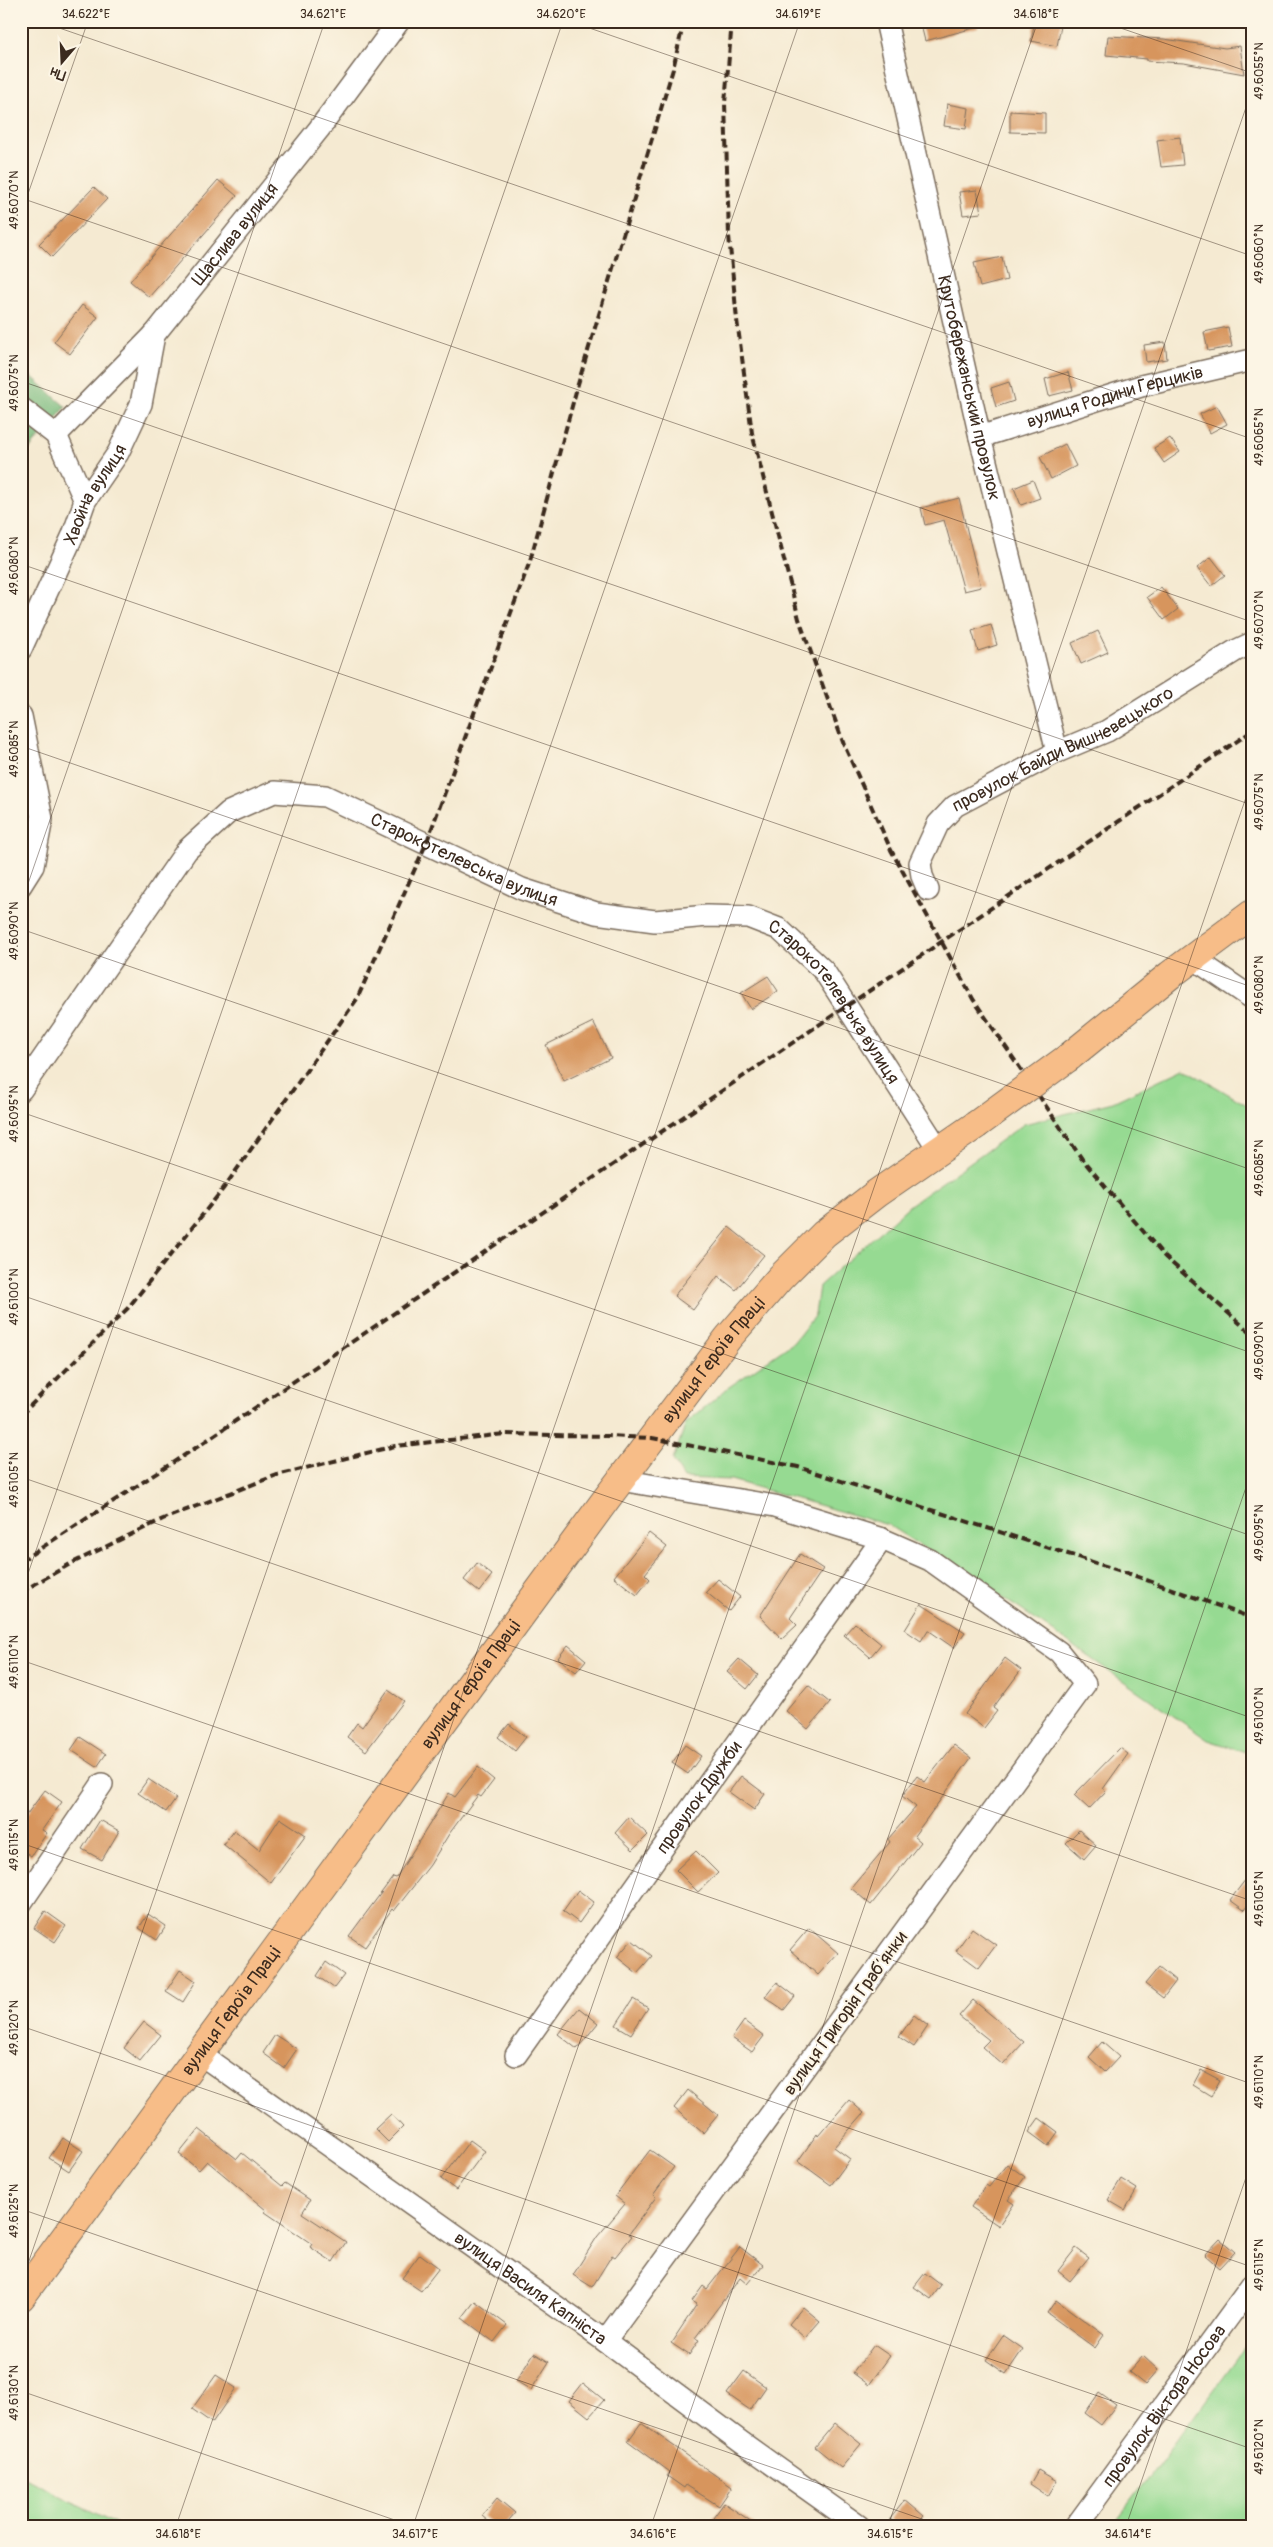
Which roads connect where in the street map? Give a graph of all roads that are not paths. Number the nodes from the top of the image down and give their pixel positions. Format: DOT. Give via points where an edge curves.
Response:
graph roads {
  1 [pos="399,21"];
  2 [pos="886,21"];
  3 [pos="154,335"];
  4 [pos="1252,360"];
  5 [pos="21,408"];
  6 [pos="56,435"];
  7 [pos="980,437"];
  8 [pos="85,501"];
  9 [pos="1252,642"];
  10 [pos="21,649"];
  11 [pos="21,716"];
  12 [pos="1057,752"];
  13 [pos="21,885"];
  14 [pos="928,890"];
  15 [pos="1252,914"];
  16 [pos="1193,958"];
  17 [pos="1252,998"];
  18 [pos="21,1090"];
  19 [pos="938,1150"];
  20 [pos="620,1480"];
  21 [pos="882,1539"];
  22 [pos="102,1784"];
  23 [pos="21,1903"];
  24 [pos="200,2054"];
  25 [pos="516,2055"];
  26 [pos="1252,2285"];
  27 [pos="21,2297"];
  28 [pos="605,2341"];
  29 [pos="859,2526"];
  30 [pos="1076,2526"];
  1 -- 3 [label="street, Щаслива вулиця" via="318,129"];
  2 -- 7 [label="street, Крутобережанський провулок"];
  3 -- 6 [label="street, Щаслива вулиця"];
  3 -- 8 [label="street, Хвойна вулиця" via="141,404 118,453"];
  4 -- 7 [label="street, вулиця Родини Герциків" via="1142,386"];
  5 -- 6 [label="street"];
  6 -- 8 [label="street"];
  7 -- 12 [label="street, Крутобережанський провулок"];
  8 -- 10 [label="street, Хвойна вулиця"];
  9 -- 12 [label="street, провулок Байди Вишневецького" via="1107,731"];
  11 -- 13 [label="street" via="42,819 33,866"];
  12 -- 14 [label="street, провулок Байди Вишневецького" via="955,806 938,824 920,863"];
  15 -- 16 [label="main road, вулиця Героїв Праці"];
  16 -- 17 [label="street"];
  16 -- 19 [label="main road, вулиця Героїв Праці, bridge" via="1069,1057"];
  18 -- 19 [label="street, Старокотелевська вулиця" via="188,850 229,812 274,792 325,796 522,889 596,913 655,921 708,916 748,917 780,929 824,970"];
  19 -- 20 [label="main road, вулиця Героїв Праці" via="824,1234 780,1278 728,1338"];
  20 -- 21 [label="street" via="775,1506"];
  20 -- 24 [label="main road, вулиця Героїв Праці"];
  21 -- 25 [label="street, провулок Дружби"];
  21 -- 28 [label="street, вулиця Григорія Грабʼянки" via="930,1560 1059,1652 1085,1684"];
  22 -- 23 [label="street"];
  24 -- 27 [label="main road, вулиця Героїв Праці"];
  24 -- 28 [label="street, вулиця Василя Капніста"];
  26 -- 30 [label="street, провулок Віктора Носова"];
  28 -- 29 [label="street, вулиця Василя Капніста"];
}
